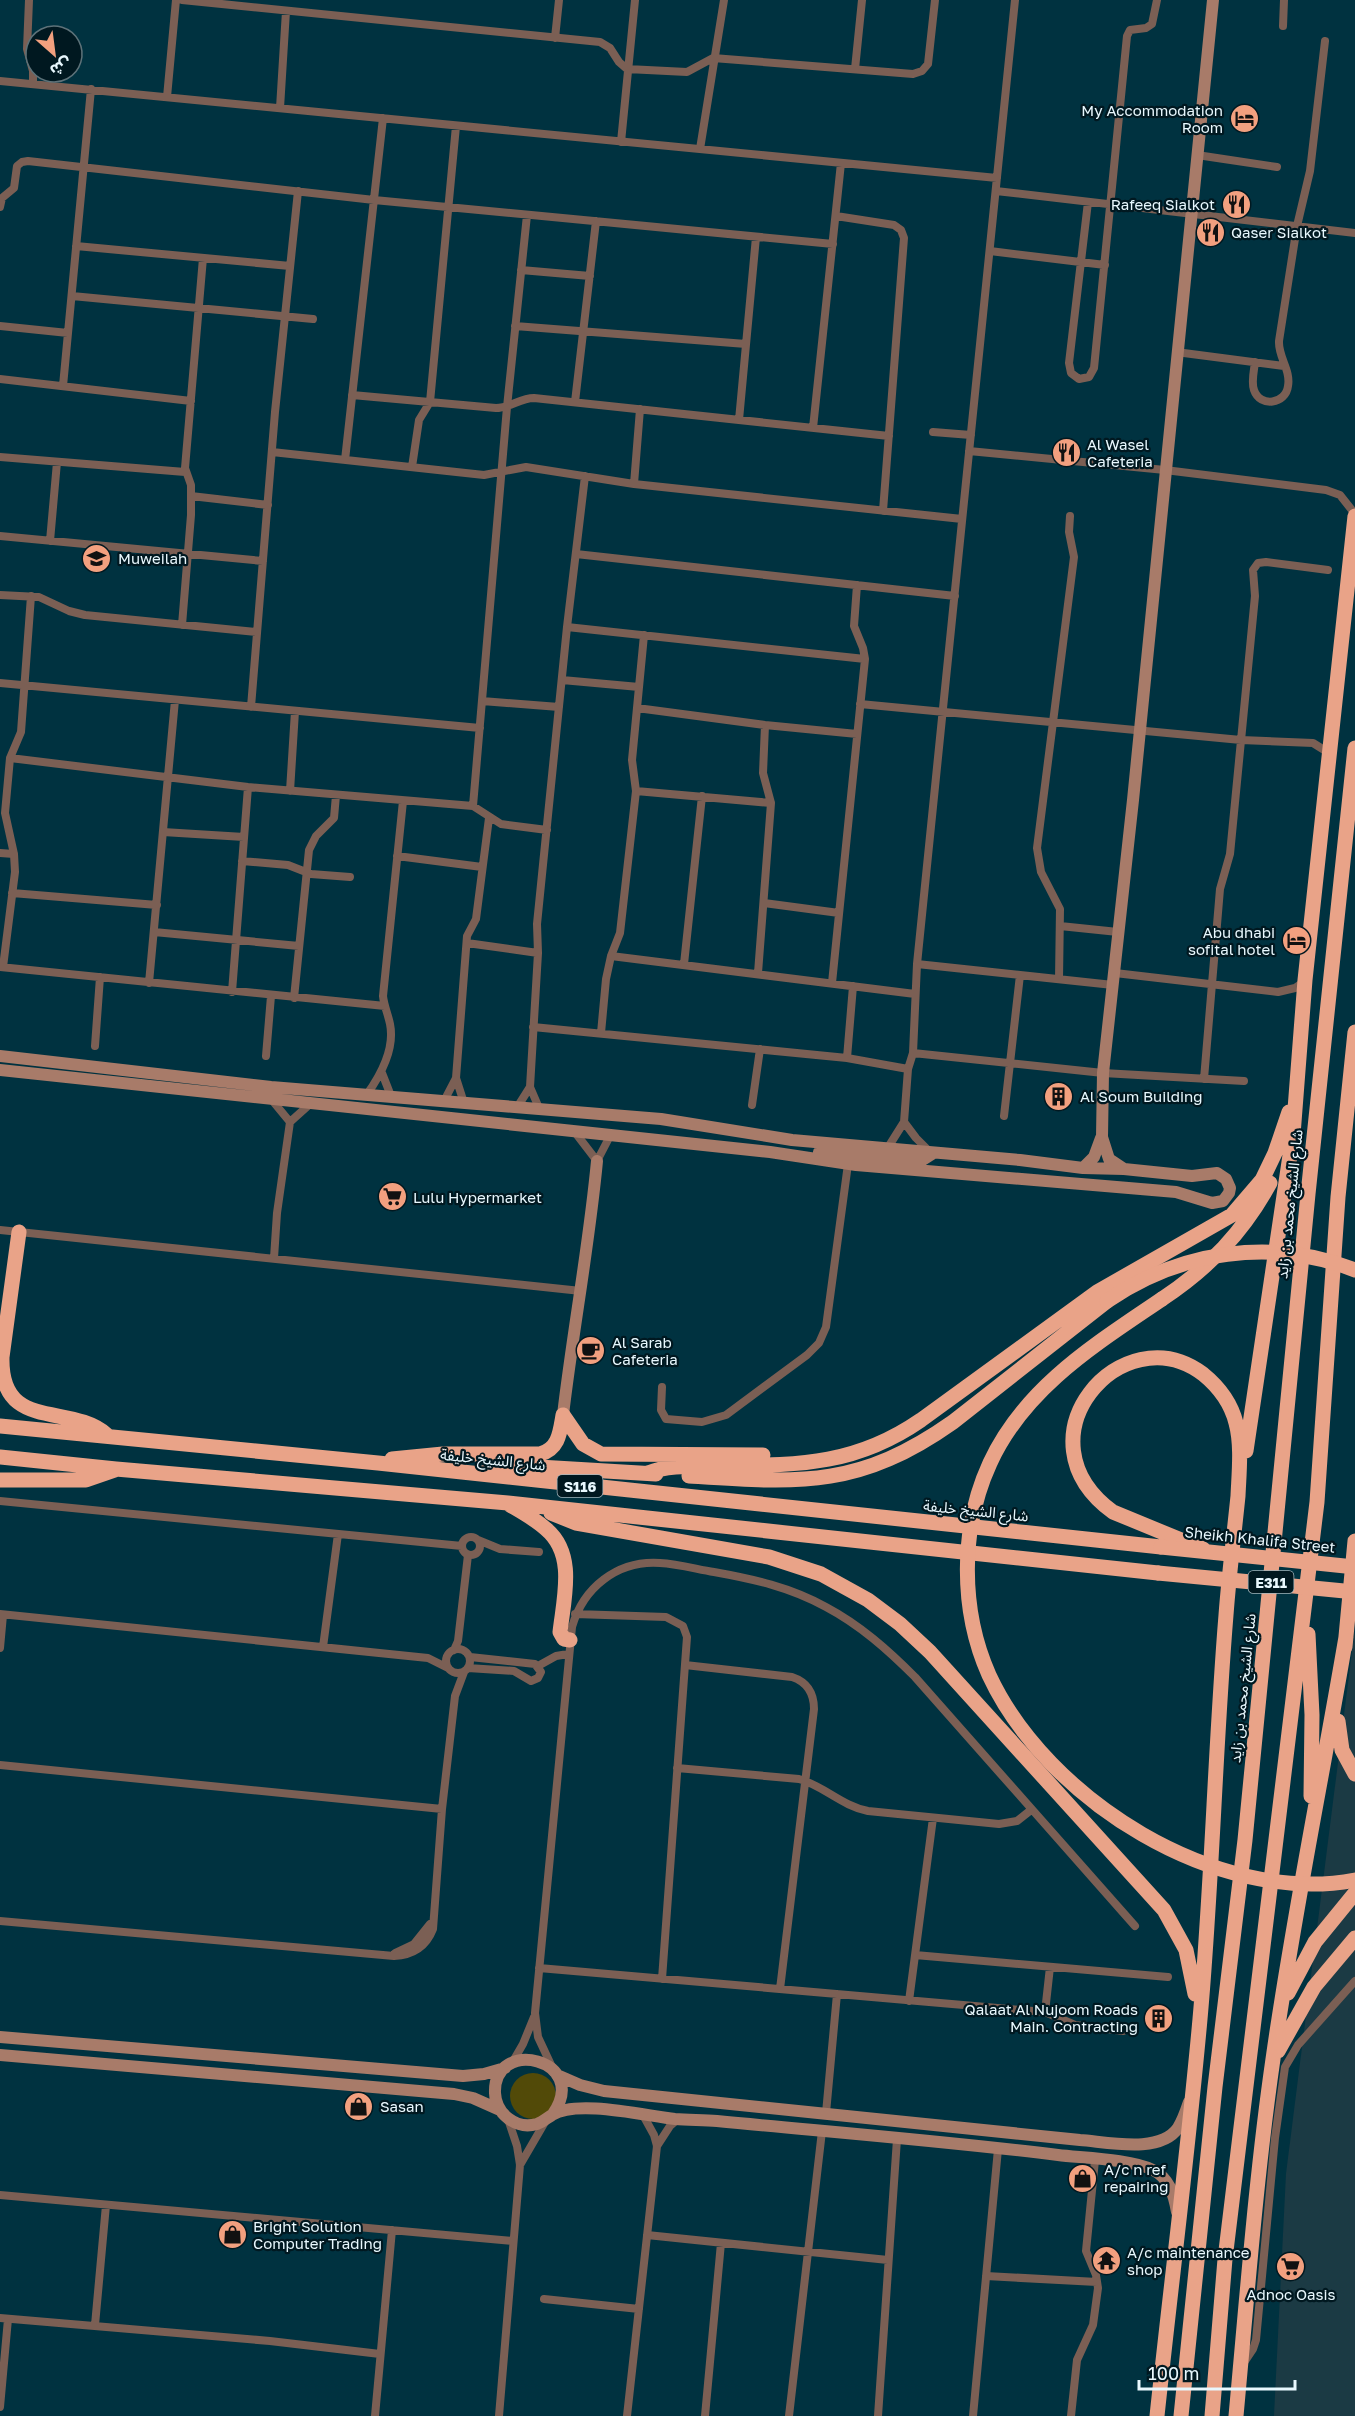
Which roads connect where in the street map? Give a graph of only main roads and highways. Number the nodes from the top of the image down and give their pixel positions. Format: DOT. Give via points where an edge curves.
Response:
graph roads {
  1 [pos="1355,515"];
  2 [pos="1355,748"];
  3 [pos="1355,1032"];
  4 [pos="1296,1077"];
  5 [pos="1296,1097"];
  6 [pos="19,1232"];
  7 [pos="1355,1270"];
  8 [pos="956,1394"];
  9 [pos="0,1426"];
  10 [pos="109,1437"];
  11 [pos="0,1457"];
  12 [pos="378,1463"];
  13 [pos="116,1469"];
  14 [pos="648,1473"];
  15 [pos="478,1476"];
  16 [pos="0,1480"];
  17 [pos="1238,1493"];
  18 [pos="508,1503"];
  19 [pos="544,1508"];
  20 [pos="1162,1540"];
  21 [pos="1355,1541"];
  22 [pos="1355,1567"];
  23 [pos="1355,1592"];
  24 [pos="1305,1604"];
  25 [pos="1346,1637"];
  26 [pos="569,1647"];
  27 [pos="1355,1774"];
  28 [pos="1307,1852"];
  29 [pos="1355,1880"];
  30 [pos="1355,1893"];
  31 [pos="1355,1938"];
  32 [pos="1355,1944"];
  33 [pos="1341,1953"];
  34 [pos="1280,2012"];
  35 [pos="1200,2018"];
  36 [pos="1273,2061"];
  37 [pos="1157,2416"];
  38 [pos="1181,2416"];
  39 [pos="1212,2416"];
  40 [pos="1236,2416"];
  1 -- 4 [label="highway"];
  2 -- 38 [label="highway, شارع الشيخ محمد بن زايد / E311" via="1245,1840"];
  3 -- 24 [label="highway, E311" via="1338,1197 1317,1502"];
  4 -- 5 [label="highway"];
  4 -- 8 [label="highway" via="1269,1167 1243,1204 1220,1224 1097,1292"];
  5 -- 17 [label="highway"];
  5 -- 29 [label="highway, bridge" via="1271,1182 1225,1248 1185,1284 1053,1378 1017,1418 989,1463 975,1503 969,1546 969,1601 982,1657 998,1692 1056,1767 1098,1804 1145,1835 1196,1861 1251,1878 1308,1885"];
  6 -- 10 [label="highway" via="2,1357 7,1388 32,1411 88,1424"];
  7 -- 14 [label="highway, bridge" via="1313,1257 1256,1252 1216,1255 1159,1272 1107,1301 932,1437 864,1469 794,1481"];
  8 -- 12 [label="highway" via="865,1440 803,1455 608,1455 583,1444 563,1415 555,1445 540,1454 442,1454"];
  8 -- 14 [label="highway" via="897,1436 844,1457 799,1464 667,1468"];
  9 -- 10 [label="highway, شارع الشيخ خليفة / S116"];
  10 -- 12 [label="highway, شارع الشيخ خليفة / S116"];
  11 -- 13 [label="highway, S116"];
  12 -- 15 [label="highway, شارع الشيخ خليفة / S116"];
  13 -- 16 [label="highway" via="86,1479"];
  13 -- 18 [label="highway, S116"];
  14 -- 15 [label="highway" via="515,1466"];
  15 -- 20 [label="highway, شارع الشيخ خليفة / S116"];
  17 -- 20 [label="highway" via="1236,1423 1231,1407 1211,1380 1170,1360 1141,1360 1114,1371 1090,1390 1079,1410 1073,1433 1075,1463 1100,1503"];
  17 -- 35 [label="highway" via="1226,1613"];
  18 -- 19 [label="highway, S116"];
  18 -- 26 [label="highway" via="544,1527 562,1550 566,1568 561,1635"];
  19 -- 23 [label="highway, S116, bridge"];
  19 -- 35 [label="highway" via="576,1523 787,1562 837,1581 884,1611 930,1652 1164,1910 1186,1950"];
  20 -- 22 [label="highway, Sheikh Khalifa Street / S116, bridge" via="1215,1553"];
  21 -- 25 [label="highway"];
  24 -- 28 [label="highway" via="1312,1715"];
  24 -- 39 [label="highway, E311" via="1225,2259"];
  25 -- 27 [label="highway" via="1338,1734"];
  25 -- 28 [label="highway"];
  28 -- 34 [label="highway"];
  30 -- 34 [label="highway" via="1315,1942"];
  31 -- 33 [label="highway"];
  32 -- 33 [label="highway"];
  33 -- 36 [label="highway" via="1314,1987"];
  34 -- 36 [label="highway"];
  35 -- 37 [label="highway"];
  36 -- 40 [label="highway" via="1260,2234"];
}
